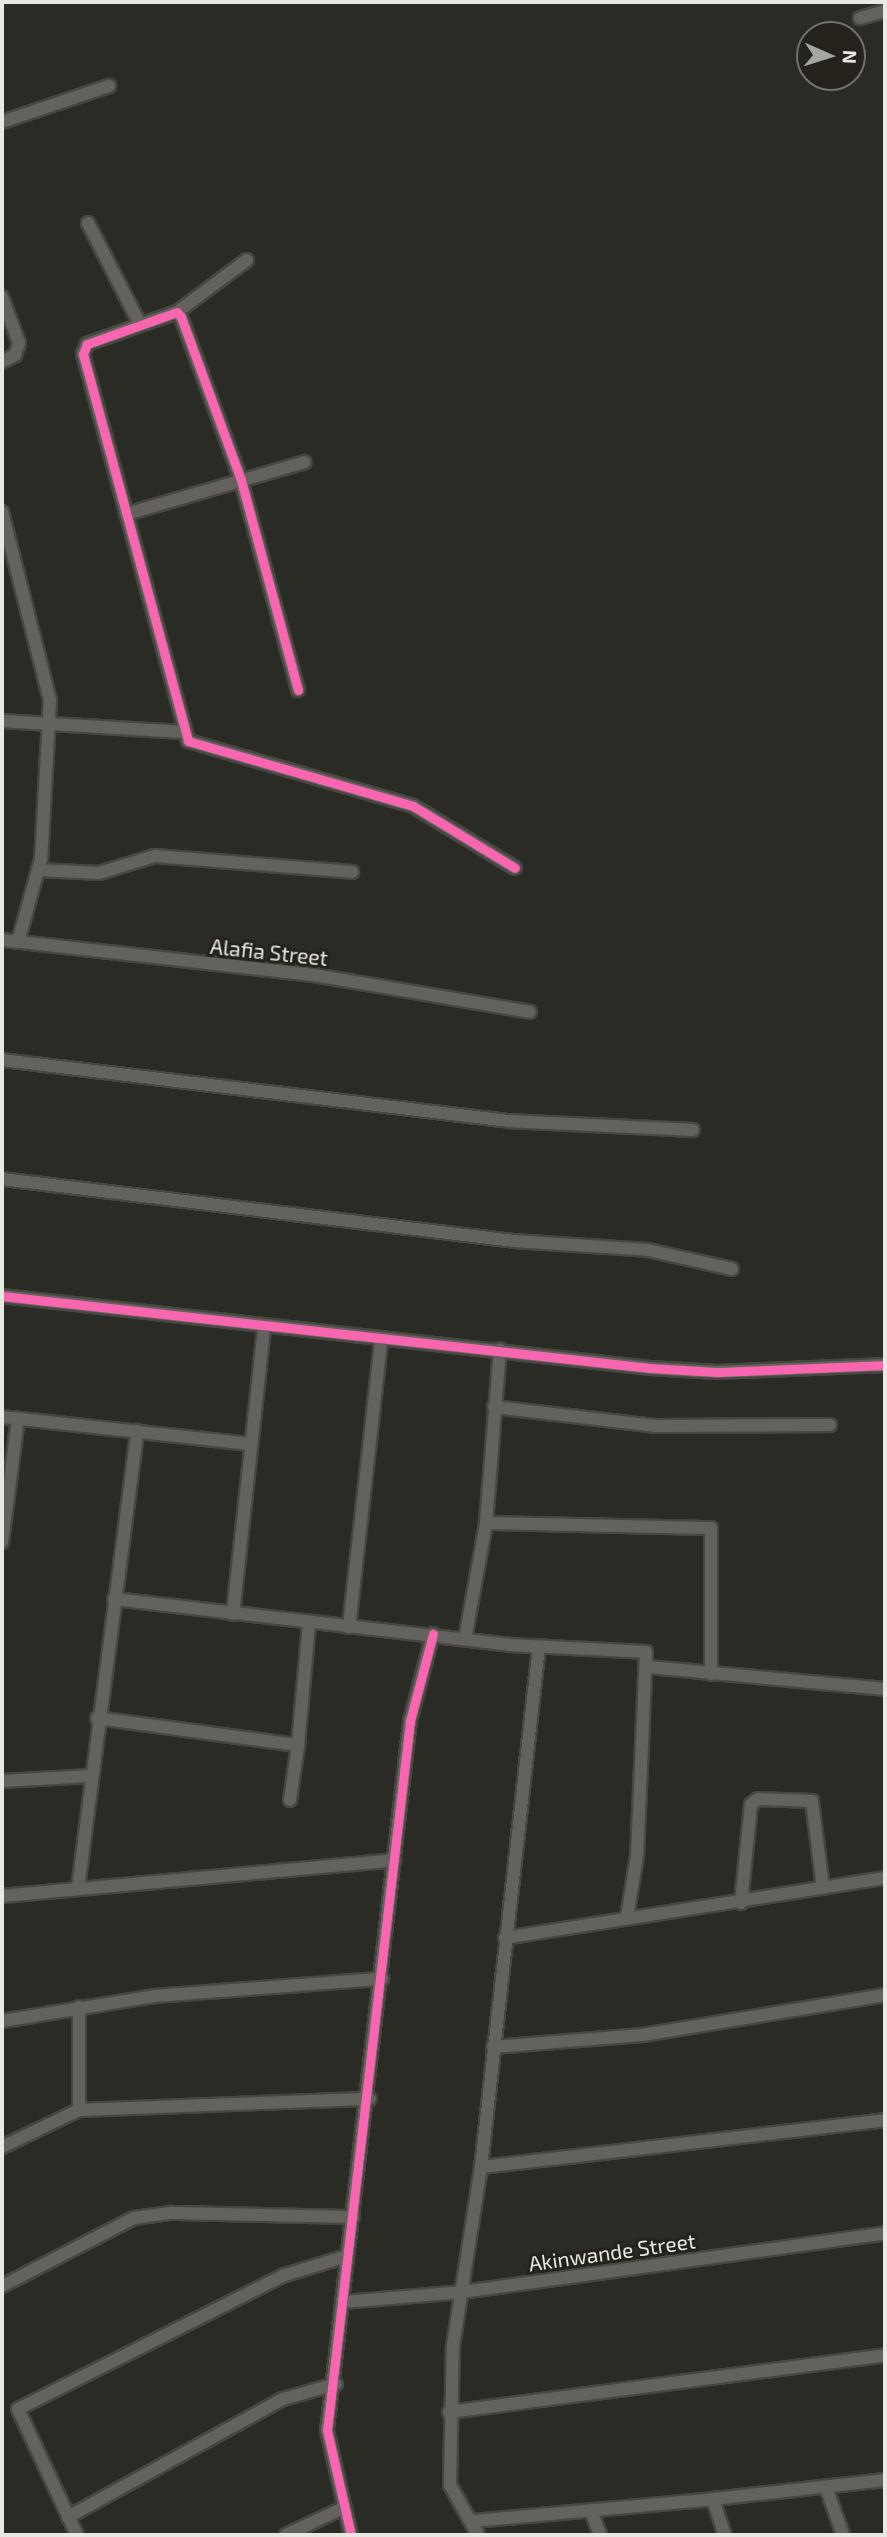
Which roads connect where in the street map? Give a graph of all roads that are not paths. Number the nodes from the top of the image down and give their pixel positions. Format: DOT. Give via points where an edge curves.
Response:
graph roads {
  1 [pos="885,11"];
  2 [pos="860,18"];
  3 [pos="109,86"];
  4 [pos="2,122"];
  5 [pos="88,223"];
  6 [pos="247,260"];
  7 [pos="2,297"];
  8 [pos="177,312"];
  9 [pos="140,324"];
  10 [pos="2,362"];
  11 [pos="306,462"];
  12 [pos="241,480"];
  13 [pos="2,512"];
  14 [pos="126,514"];
  15 [pos="298,690"];
  16 [pos="2,721"];
  17 [pos="48,722"];
  18 [pos="181,732"];
  19 [pos="515,868"];
  20 [pos="38,870"];
  21 [pos="352,872"];
  22 [pos="2,940"];
  23 [pos="18,942"];
  24 [pos="530,1012"];
  25 [pos="2,1060"];
  26 [pos="693,1130"];
  27 [pos="2,1179"];
  28 [pos="732,1269"];
  29 [pos="2,1296"];
  30 [pos="264,1329"];
  31 [pos="380,1341"];
  32 [pos="500,1350"];
  33 [pos="885,1365"];
  34 [pos="494,1407"];
  35 [pos="2,1417"];
  36 [pos="18,1419"];
  37 [pos="830,1425"];
  38 [pos="137,1431"];
  39 [pos="249,1444"];
  40 [pos="486,1523"];
  41 [pos="2,1538"];
  42 [pos="114,1599"];
  43 [pos="233,1614"];
  44 [pos="309,1625"];
  45 [pos="349,1627"];
  46 [pos="433,1634"];
  47 [pos="465,1639"];
  48 [pos="540,1647"];
  49 [pos="649,1667"];
  50 [pos="711,1674"];
  51 [pos="885,1689"];
  52 [pos="97,1718"];
  53 [pos="298,1745"];
  54 [pos="88,1776"];
  55 [pos="2,1781"];
  56 [pos="290,1800"];
  57 [pos="394,1860"];
  58 [pos="885,1878"];
  59 [pos="78,1888"];
  60 [pos="822,1888"];
  61 [pos="2,1896"];
  62 [pos="741,1903"];
  63 [pos="627,1917"];
  64 [pos="505,1938"];
  65 [pos="382,1979"];
  66 [pos="885,1995"];
  67 [pos="79,2007"];
  68 [pos="2,2021"];
  69 [pos="493,2047"];
  70 [pos="370,2099"];
  71 [pos="79,2110"];
  72 [pos="885,2120"];
  73 [pos="2,2147"];
  74 [pos="481,2167"];
  75 [pos="353,2217"];
  76 [pos="885,2234"];
  77 [pos="347,2256"];
  78 [pos="2,2286"];
  79 [pos="462,2292"];
  80 [pos="344,2302"];
  81 [pos="885,2355"];
  82 [pos="336,2384"];
  83 [pos="449,2412"];
  84 [pos="885,2480"];
  85 [pos="826,2487"];
  86 [pos="713,2499"];
  87 [pos="341,2509"];
  88 [pos="591,2511"];
  89 [pos="68,2517"];
  90 [pos="473,2521"];
  91 [pos="77,2535"];
  92 [pos="286,2535"];
  93 [pos="351,2535"];
  94 [pos="478,2535"];
  95 [pos="600,2535"];
  96 [pos="725,2535"];
  97 [pos="843,2535"];
  1 -- 2 [label="street"];
  3 -- 4 [label="street"];
  5 -- 9 [label="street"];
  6 -- 8 [label="street"];
  7 -- 10 [label="street" via="19,342 15,355"];
  8 -- 9 [label="street"];
  8 -- 12 [label="street"];
  9 -- 14 [label="street" via="83,348"];
  11 -- 12 [label="street"];
  12 -- 14 [label="street"];
  12 -- 15 [label="street"];
  13 -- 17 [label="street" via="44,662"];
  14 -- 18 [label="street"];
  16 -- 17 [label="street"];
  17 -- 18 [label="street"];
  17 -- 20 [label="street"];
  18 -- 19 [label="street" via="198,746 413,806"];
  20 -- 21 [label="street" via="99,873 155,856"];
  20 -- 23 [label="street"];
  22 -- 23 [label="street, Alafia Street"];
  23 -- 24 [label="street, Alafia Street" via="314,975"];
  25 -- 26 [label="street" via="509,1121"];
  27 -- 28 [label="street" via="514,1241 648,1250"];
  29 -- 30 [label="street"];
  30 -- 31 [label="street"];
  30 -- 39 [label="street"];
  31 -- 32 [label="street"];
  31 -- 45 [label="street"];
  32 -- 33 [label="street" via="717,1373"];
  32 -- 34 [label="street"];
  34 -- 37 [label="street" via="655,1426"];
  34 -- 40 [label="street"];
  35 -- 36 [label="street"];
  36 -- 38 [label="street"];
  36 -- 41 [label="street"];
  38 -- 39 [label="street"];
  38 -- 42 [label="street"];
  39 -- 43 [label="street"];
  40 -- 47 [label="street"];
  40 -- 50 [label="street" via="710,1528"];
  42 -- 43 [label="street"];
  42 -- 52 [label="street"];
  43 -- 44 [label="street"];
  44 -- 45 [label="street"];
  44 -- 53 [label="street"];
  45 -- 46 [label="street"];
  46 -- 47 [label="street"];
  46 -- 57 [label="street" via="416,1681"];
  47 -- 48 [label="street"];
  48 -- 49 [label="street" via="638,1647 646,1653"];
  48 -- 64 [label="street"];
  49 -- 50 [label="street"];
  49 -- 63 [label="street" via="637,1856"];
  50 -- 51 [label="street"];
  52 -- 53 [label="street"];
  52 -- 54 [label="street"];
  53 -- 56 [label="street"];
  54 -- 55 [label="street"];
  54 -- 59 [label="street"];
  57 -- 59 [label="street"];
  57 -- 65 [label="street"];
  58 -- 60 [label="street"];
  59 -- 61 [label="street"];
  60 -- 62 [label="street"];
  60 -- 62 [label="street" via="812,1801 758,1799 751,1805"];
  62 -- 63 [label="street"];
  63 -- 64 [label="street"];
  64 -- 69 [label="street"];
  65 -- 67 [label="street"];
  65 -- 70 [label="street"];
  66 -- 69 [label="street" via="643,2035"];
  67 -- 68 [label="street"];
  67 -- 71 [label="street"];
  69 -- 74 [label="street"];
  70 -- 71 [label="street"];
  70 -- 75 [label="street"];
  71 -- 73 [label="street"];
  72 -- 74 [label="street"];
  74 -- 79 [label="street"];
  75 -- 77 [label="street"];
  75 -- 78 [label="street" via="171,2213 134,2218"];
  76 -- 79 [label="street, Akinwande Street"];
  77 -- 80 [label="street"];
  77 -- 89 [label="street" via="285,2275 18,2409"];
  79 -- 80 [label="street, Akinwande Street"];
  79 -- 83 [label="street"];
  80 -- 82 [label="street"];
  81 -- 83 [label="street"];
  82 -- 87 [label="street" via="328,2441"];
  82 -- 89 [label="street" via="283,2399"];
  83 -- 90 [label="street" via="450,2484"];
  84 -- 85 [label="street"];
  85 -- 86 [label="street"];
  85 -- 97 [label="street"];
  86 -- 88 [label="street"];
  86 -- 96 [label="street"];
  87 -- 92 [label="street"];
  87 -- 93 [label="street"];
  88 -- 90 [label="street"];
  88 -- 95 [label="street"];
  89 -- 91 [label="street"];
  90 -- 94 [label="street"];
}
